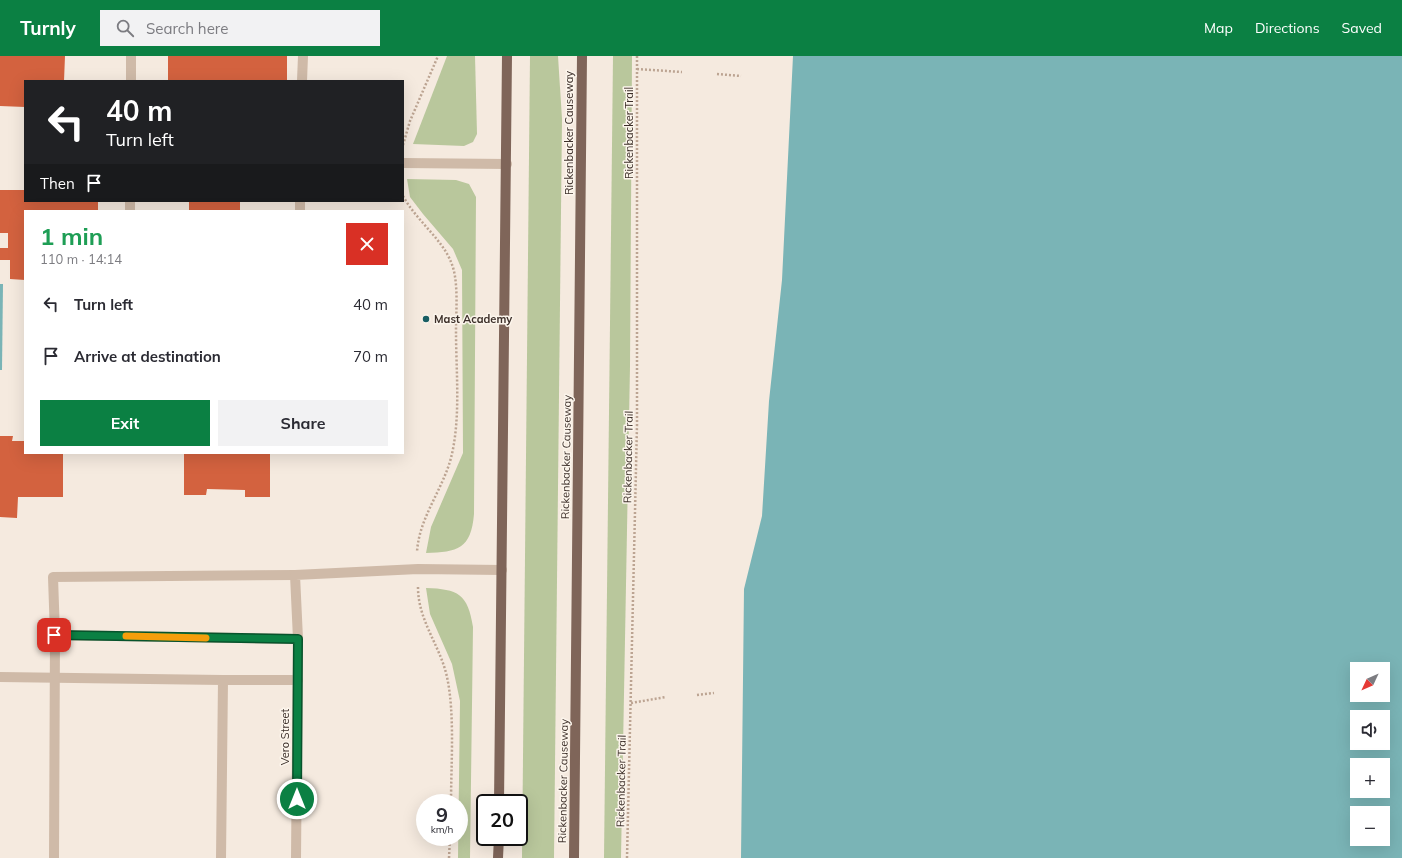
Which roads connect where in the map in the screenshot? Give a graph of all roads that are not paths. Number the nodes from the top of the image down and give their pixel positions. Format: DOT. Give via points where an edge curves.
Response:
graph roads {
  1 [pos="131,56"];
  2 [pos="303,56"];
  3 [pos="508,56"];
  4 [pos="582,56"];
  5 [pos="131,80"];
  6 [pos="302,80"];
  7 [pos="404,163"];
  8 [pos="507,164"];
  9 [pos="502,570"];
  10 [pos="295,575"];
  11 [pos="54,635"];
  12 [pos="298,639"];
  13 [pos="0,677"];
  14 [pos="55,678"];
  15 [pos="224,680"];
  16 [pos="298,680"];
  17 [pos="499,794"];
  18 [pos="499,846"];
  19 [pos="54,858"];
  20 [pos="221,858"];
  21 [pos="296,858"];
  22 [pos="498,858"];
  23 [pos="574,858"];
  1 -- 5 [label="lane"];
  2 -- 6 [label="lane"];
  3 -- 8 [label="main road"];
  4 -- 23 [label="main road, Rickenbacker Causeway"];
  7 -- 8 [label="lane"];
  8 -- 9 [label="main road"];
  9 -- 10 [label="lane" via="418,569"];
  9 -- 17 [label="main road"];
  10 -- 11 [label="lane" via="53,577"];
  10 -- 12 [label="lane, Vero Street"];
  11 -- 12 [label="lane"];
  11 -- 14 [label="lane"];
  12 -- 16 [label="lane, Vero Street"];
  13 -- 14 [label="lane"];
  14 -- 15 [label="lane"];
  14 -- 19 [label="lane"];
  15 -- 16 [label="lane"];
  15 -- 20 [label="lane"];
  16 -- 21 [label="lane, Vero Street"];
  18 -- 22 [label="main road"];
}
